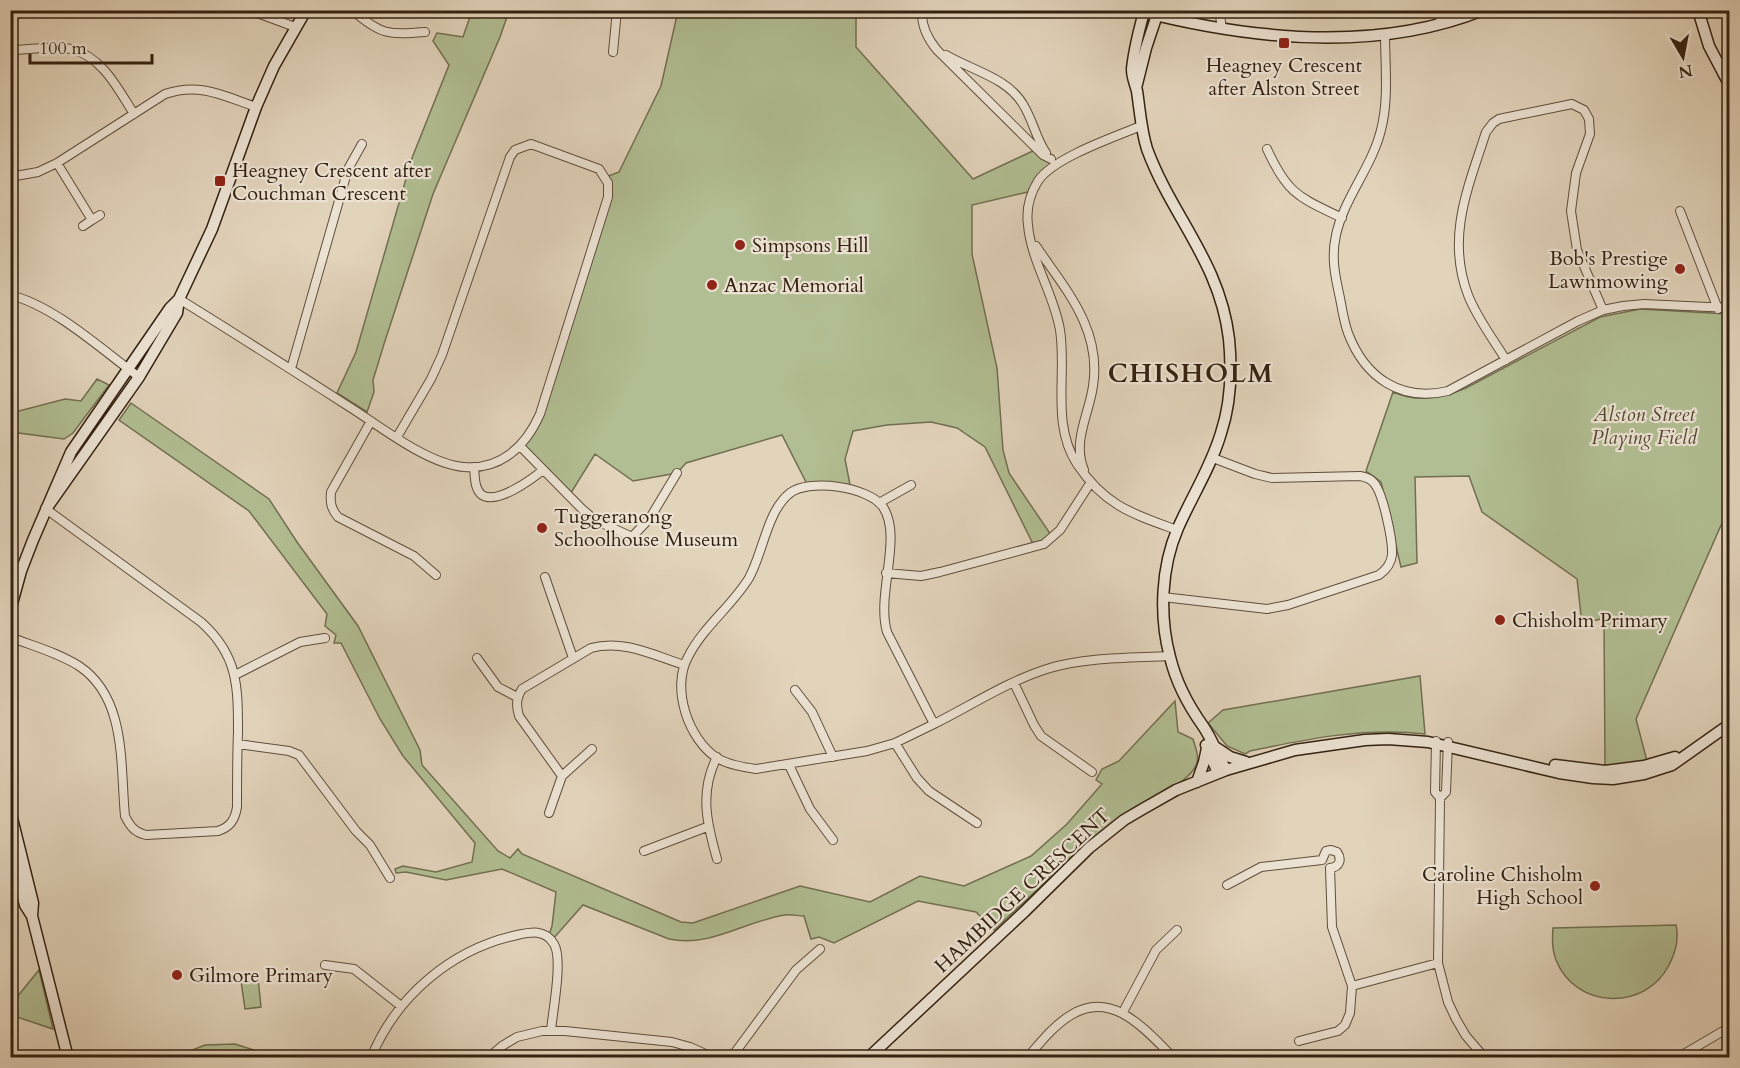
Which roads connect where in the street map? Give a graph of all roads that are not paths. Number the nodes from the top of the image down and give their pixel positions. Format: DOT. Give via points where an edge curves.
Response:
graph roads {
  1 [pos="249,10"];
  2 [pos="306,10"];
  3 [pos="352,10"];
  4 [pos="617,10"];
  5 [pos="922,10"];
  6 [pos="1220,10"];
  7 [pos="1439,10"];
  8 [pos="1483,10"];
  9 [pos="1698,10"];
  10 [pos="1142,11"];
  11 [pos="1157,15"];
  12 [pos="1441,24"];
  13 [pos="295,27"];
  14 [pos="1222,28"];
  15 [pos="425,32"];
  16 [pos="1385,34"];
  17 [pos="10,50"];
  18 [pos="937,50"];
  19 [pos="613,52"];
  20 [pos="1725,70"];
  21 [pos="1730,86"];
  22 [pos="1136,88"];
  23 [pos="256,107"];
  24 [pos="134,114"];
  25 [pos="1141,126"];
  26 [pos="362,144"];
  27 [pos="1267,149"];
  28 [pos="1052,162"];
  29 [pos="57,163"];
  30 [pos="10,177"];
  31 [pos="1680,211"];
  32 [pos="100,215"];
  33 [pos="1342,218"];
  34 [pos="92,220"];
  35 [pos="83,225"];
  36 [pos="1030,237"];
  37 [pos="10,296"];
  38 [pos="179,298"];
  39 [pos="1730,308"];
  40 [pos="1718,309"];
  41 [pos="1603,310"];
  42 [pos="1506,360"];
  43 [pos="127,368"];
  44 [pos="291,369"];
  45 [pos="139,377"];
  46 [pos="371,421"];
  47 [pos="397,437"];
  48 [pos="520,446"];
  49 [pos="1212,458"];
  50 [pos="474,467"];
  51 [pos="543,470"];
  52 [pos="677,473"];
  53 [pos="1089,479"];
  54 [pos="911,485"];
  55 [pos="879,503"];
  56 [pos="46,509"];
  57 [pos="1177,530"];
  58 [pos="16,569"];
  59 [pos="886,573"];
  60 [pos="436,575"];
  61 [pos="545,577"];
  62 [pos="1163,597"];
  63 [pos="10,610"];
  64 [pos="10,637"];
  65 [pos="325,638"];
  66 [pos="1169,656"];
  67 [pos="477,658"];
  68 [pos="573,658"];
  69 [pos="684,665"];
  70 [pos="235,675"];
  71 [pos="1014,683"];
  72 [pos="795,690"];
  73 [pos="517,697"];
  74 [pos="934,724"];
  75 [pos="1730,724"];
  76 [pos="895,743"];
  77 [pos="1439,743"];
  78 [pos="237,744"];
  79 [pos="1210,746"];
  80 [pos="592,749"];
  81 [pos="833,757"];
  82 [pos="717,758"];
  83 [pos="1248,762"];
  84 [pos="789,765"];
  85 [pos="1222,771"];
  86 [pos="1092,772"];
  87 [pos="562,776"];
  88 [pos="1197,782"];
  89 [pos="10,810"];
  90 [pos="549,813"];
  91 [pos="977,823"];
  92 [pos="707,827"];
  93 [pos="13,830"];
  94 [pos="833,840"];
  95 [pos="10,845"];
  96 [pos="644,851"];
  97 [pos="717,859"];
  98 [pos="1322,860"];
  99 [pos="1330,868"];
  100 [pos="390,878"];
  101 [pos="1227,885"];
  102 [pos="32,916"];
  103 [pos="1177,930"];
  104 [pos="819,949"];
  105 [pos="1438,963"];
  106 [pos="325,965"];
  107 [pos="1352,986"];
  108 [pos="401,1006"];
  109 [pos="1123,1012"];
  110 [pos="1730,1027"];
  111 [pos="550,1030"];
  112 [pos="1299,1041"];
  113 [pos="68,1058"];
  114 [pos="370,1058"];
  115 [pos="488,1058"];
  116 [pos="714,1058"];
  117 [pos="730,1058"];
  118 [pos="868,1058"];
  119 [pos="1027,1058"];
  120 [pos="1174,1058"];
  121 [pos="1485,1058"];
  122 [pos="1677,1058"];
  1 -- 13 [label="street"];
  2 -- 13 [label="street"];
  3 -- 15 [label="street" via="381,31"];
  4 -- 19 [label="street"];
  5 -- 18 [label="street" via="924,30"];
  6 -- 14 [label="street"];
  7 -- 12 [label="street"];
  8 -- 12 [label="street"];
  9 -- 20 [label="street" via="1709,46"];
  10 -- 11 [label="street"];
  10 -- 22 [label="street" via="1132,70"];
  11 -- 14 [label="street"];
  11 -- 22 [label="street"];
  12 -- 16 [label="street"];
  13 -- 23 [label="street"];
  14 -- 16 [label="street" via="1311,36"];
  16 -- 33 [label="street" via="1382,129"];
  17 -- 24 [label="street" via="56,48 82,53 105,70"];
  18 -- 28 [label="street"];
  18 -- 28 [label="street" via="1016,94"];
  20 -- 21 [label="street"];
  22 -- 25 [label="street"];
  23 -- 24 [label="street" via="199,88 185,88 165,94"];
  23 -- 38 [label="street" via="212,229"];
  24 -- 29 [label="street"];
  25 -- 28 [label="street"];
  25 -- 49 [label="street" via="1155,168 1206,259 1224,311 1230,380 1225,420"];
  26 -- 44 [label="street" via="348,169"];
  27 -- 33 [label="street" via="1278,173 1297,195"];
  28 -- 36 [label="street" via="1030,199"];
  29 -- 30 [label="street" via="38,172"];
  29 -- 34 [label="street"];
  31 -- 40 [label="street"];
  32 -- 34 [label="street"];
  33 -- 42 [label="street" via="1334,248 1334,272 1347,332 1354,348 1376,375 1407,392 1434,394 1448,391"];
  34 -- 35 [label="street"];
  36 -- 53 [label="street" via="1060,331 1062,423 1072,454"];
  36 -- 53 [label="street" via="1077,304 1092,338 1094,384 1078,445"];
  37 -- 43 [label="street" via="39,305"];
  38 -- 43 [label="street"];
  38 -- 44 [label="street"];
  38 -- 45 [label="street" via="177,313"];
  39 -- 40 [label="street"];
  40 -- 41 [label="street" via="1644,304"];
  41 -- 42 [label="street"];
  41 -- 42 [label="street" via="1577,250 1571,211 1576,173 1590,134 1589,119 1584,110 1572,104 1499,119 1486,132 1462,208 1458,238 1469,297"];
  43 -- 45 [label="street"];
  43 -- 56 [label="street" via="71,452"];
  44 -- 46 [label="street"];
  45 -- 56 [label="street"];
  46 -- 47 [label="street"];
  46 -- 60 [label="street" via="331,492 334,512 414,556"];
  47 -- 48 [label="street" via="442,355 508,161 515,150 531,144 599,170 606,177 609,190 540,414"];
  47 -- 50 [label="street" via="434,460"];
  48 -- 50 [label="street" via="499,462"];
  48 -- 51 [label="street"];
  49 -- 57 [label="street"];
  49 -- 62 [label="street" via="1272,478 1367,477 1381,495 1392,548 1389,564 1379,575 1268,609"];
  50 -- 51 [label="street" via="477,489 490,498 520,486"];
  51 -- 52 [label="street" via="595,520 632,537 650,518"];
  53 -- 57 [label="street" via="1127,511"];
  53 -- 59 [label="street" via="1060,530 1044,544 921,576"];
  54 -- 55 [label="street"];
  55 -- 59 [label="street" via="890,526"];
  55 -- 69 [label="street" via="859,491 814,485 791,492 775,512 748,578 694,645"];
  56 -- 58 [label="street"];
  56 -- 70 [label="street" via="212,632 230,659"];
  57 -- 62 [label="street"];
  58 -- 63 [label="street"];
  59 -- 74 [label="street" via="883,620"];
  61 -- 68 [label="street"];
  62 -- 66 [label="street"];
  64 -- 78 [label="street" via="79,666 105,693 117,723 125,816 139,833 225,829 237,807"];
  65 -- 70 [label="street" via="300,642"];
  66 -- 71 [label="street" via="1074,663 1052,667"];
  66 -- 79 [label="street"];
  67 -- 73 [label="street" via="498,687"];
  68 -- 69 [label="street" via="591,648 617,644"];
  68 -- 73 [label="street" via="528,684"];
  69 -- 82 [label="street" via="685,711 696,735"];
  70 -- 78 [label="street"];
  71 -- 74 [label="street"];
  71 -- 86 [label="street" via="1041,736"];
  72 -- 81 [label="street" via="812,712"];
  73 -- 87 [label="street" via="519,716"];
  74 -- 76 [label="street"];
  75 -- 77 [label="street, HAMBIDGE CRESCENT" via="1672,765 1618,778 1559,773"];
  76 -- 81 [label="street"];
  76 -- 91 [label="street" via="929,791"];
  77 -- 83 [label="street, HAMBIDGE CRESCENT" via="1365,740 1294,750"];
  77 -- 105 [label="street" via="1435,792 1440,798"];
  78 -- 100 [label="street" via="299,755"];
  79 -- 83 [label="street"];
  79 -- 85 [label="street"];
  79 -- 88 [label="street"];
  80 -- 87 [label="street"];
  81 -- 84 [label="street"];
  82 -- 84 [label="street" via="756,769"];
  82 -- 92 [label="street" via="705,795"];
  83 -- 85 [label="street, HAMBIDGE CRESCENT"];
  84 -- 94 [label="street" via="803,796"];
  85 -- 88 [label="street, HAMBIDGE CRESCENT"];
  87 -- 90 [label="street"];
  88 -- 118 [label="street, HAMBIDGE CRESCENT" via="1141,810 1089,848"];
  89 -- 93 [label="street"];
  92 -- 96 [label="street"];
  92 -- 97 [label="street"];
  93 -- 102 [label="street" via="33,903"];
  95 -- 102 [label="street" via="25,905"];
  98 -- 99 [label="street"];
  98 -- 99 [label="street" via="1326,851 1337,852 1339,863"];
  98 -- 101 [label="street" via="1261,867"];
  99 -- 107 [label="street" via="1332,927"];
  102 -- 113 [label="street"];
  103 -- 109 [label="street" via="1156,950"];
  104 -- 117 [label="street" via="795,970"];
  105 -- 107 [label="street"];
  105 -- 121 [label="street" via="1456,1019"];
  106 -- 108 [label="street" via="354,969"];
  107 -- 112 [label="street" via="1345,1025 1331,1034"];
  108 -- 111 [label="street" via="421,985 466,953 504,938 541,933 551,939 558,955"];
  108 -- 114 [label="street"];
  109 -- 119 [label="street" via="1103,1007 1083,1009 1071,1015"];
  109 -- 120 [label="street"];
  110 -- 122 [label="street"];
  111 -- 115 [label="street" via="517,1037"];
  111 -- 116 [label="street" via="672,1042"];
}
